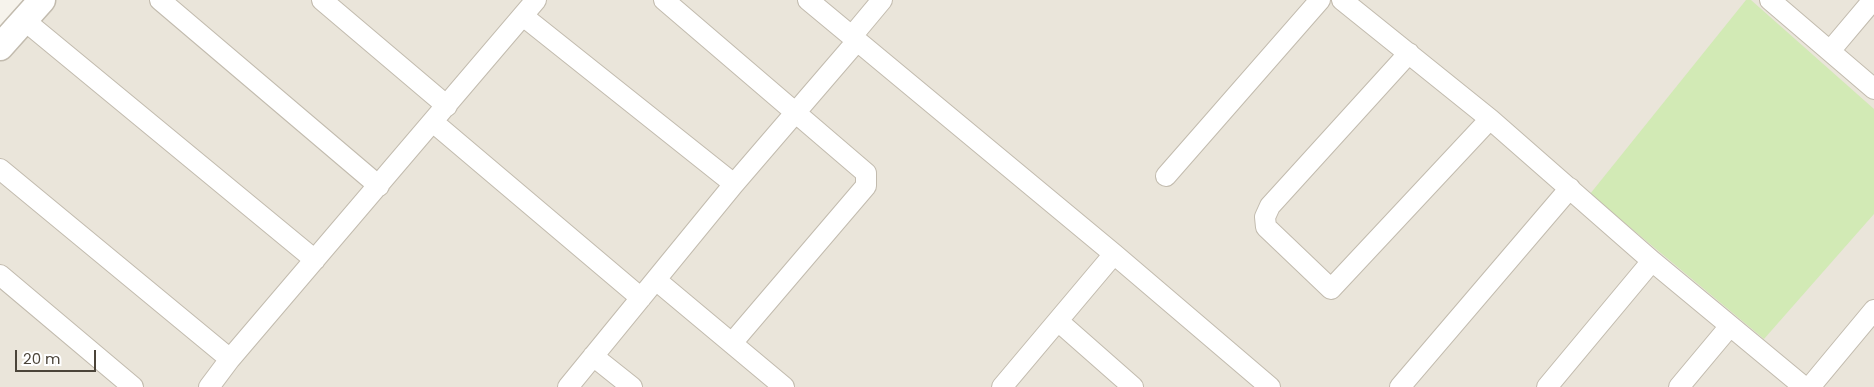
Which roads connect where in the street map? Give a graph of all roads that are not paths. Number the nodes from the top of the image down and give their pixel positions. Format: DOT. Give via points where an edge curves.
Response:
graph roads {
  1 [pos="42,0"];
  2 [pos="160,0"];
  3 [pos="322,0"];
  4 [pos="536,0"];
  5 [pos="664,0"];
  6 [pos="808,0"];
  7 [pos="882,0"];
  8 [pos="1320,0"];
  9 [pos="1342,0"];
  10 [pos="1770,0"];
  11 [pos="1873,0"];
  12 [pos="523,16"];
  13 [pos="24,20"];
  14 [pos="855,38"];
  15 [pos="0,47"];
  16 [pos="1830,51"];
  17 [pos="1409,54"];
  18 [pos="1874,89"];
  19 [pos="448,106"];
  20 [pos="795,113"];
  21 [pos="1490,119"];
  22 [pos="433,122"];
  23 [pos="0,169"];
  24 [pos="1166,176"];
  25 [pos="734,184"];
  26 [pos="379,186"];
  27 [pos="1570,188"];
  28 [pos="1114,254"];
  29 [pos="315,260"];
  30 [pos="1652,261"];
  31 [pos="0,275"];
  32 [pos="656,280"];
  33 [pos="641,298"];
  34 [pos="1874,310"];
  35 [pos="1058,321"];
  36 [pos="1730,326"];
  37 [pos="732,344"];
  38 [pos="593,356"];
  39 [pos="230,359"];
  40 [pos="133,387"];
  41 [pos="210,387"];
  42 [pos="568,387"];
  43 [pos="632,387"];
  44 [pos="784,387"];
  45 [pos="1002,387"];
  46 [pos="1133,387"];
  47 [pos="1270,387"];
  48 [pos="1400,387"];
  49 [pos="1547,387"];
  50 [pos="1679,387"];
  51 [pos="1804,387"];
  52 [pos="1810,387"];
  1 -- 13 [label="street"];
  2 -- 26 [label="street"];
  3 -- 19 [label="street"];
  4 -- 12 [label="street"];
  5 -- 20 [label="street"];
  6 -- 14 [label="street"];
  7 -- 14 [label="street"];
  8 -- 24 [label="street"];
  9 -- 17 [label="street"];
  10 -- 16 [label="street"];
  11 -- 16 [label="street"];
  12 -- 19 [label="street"];
  12 -- 25 [label="street"];
  13 -- 15 [label="street"];
  13 -- 29 [label="street"];
  14 -- 20 [label="street"];
  14 -- 28 [label="street"];
  16 -- 18 [label="street"];
  17 -- 21 [label="street"];
  17 -- 21 [label="street" via="1270,206 1265,217 1266,227 1331,289"];
  19 -- 22 [label="street"];
  20 -- 25 [label="street"];
  20 -- 37 [label="street" via="866,173 866,186"];
  21 -- 27 [label="street"];
  22 -- 26 [label="street"];
  22 -- 33 [label="street"];
  23 -- 39 [label="street"];
  25 -- 32 [label="street"];
  26 -- 29 [label="street"];
  27 -- 30 [label="street"];
  27 -- 48 [label="street"];
  28 -- 35 [label="street"];
  28 -- 47 [label="street"];
  29 -- 39 [label="street"];
  30 -- 36 [label="street"];
  30 -- 49 [label="street"];
  31 -- 40 [label="street"];
  32 -- 33 [label="street"];
  32 -- 37 [label="street"];
  33 -- 38 [label="street"];
  34 -- 52 [label="street"];
  35 -- 45 [label="street"];
  35 -- 46 [label="street"];
  36 -- 50 [label="street"];
  36 -- 51 [label="street"];
  37 -- 44 [label="street"];
  38 -- 42 [label="street"];
  38 -- 43 [label="street"];
  39 -- 41 [label="street"];
}
